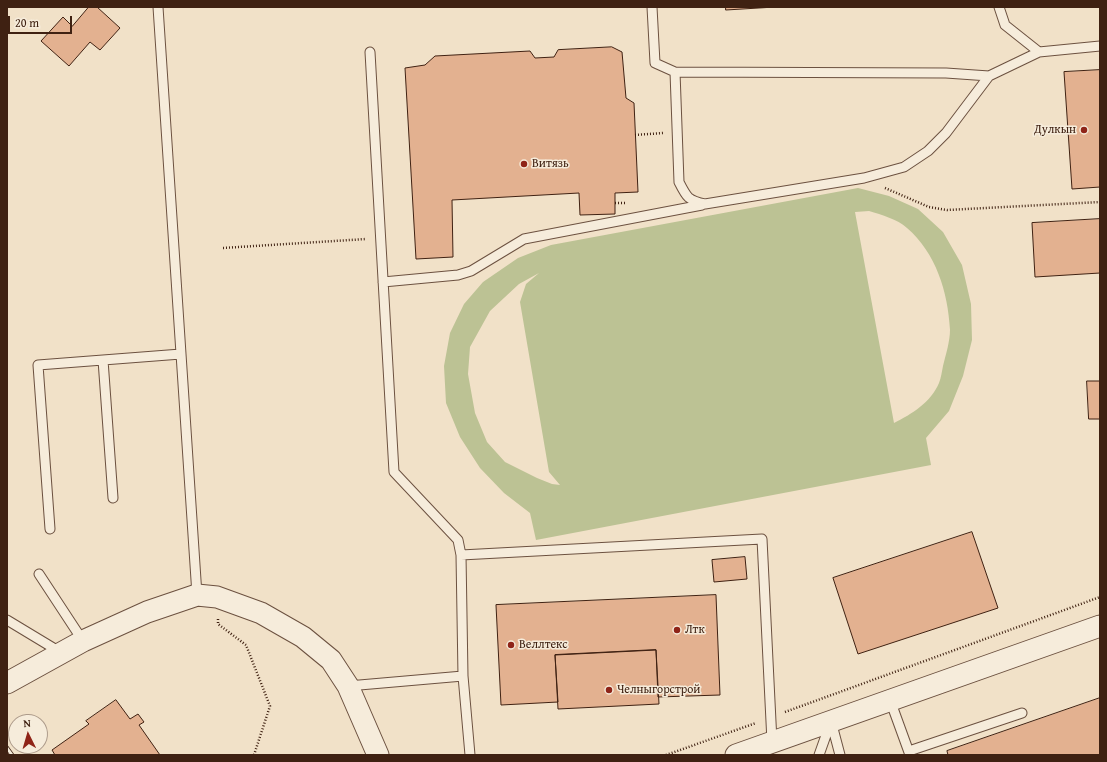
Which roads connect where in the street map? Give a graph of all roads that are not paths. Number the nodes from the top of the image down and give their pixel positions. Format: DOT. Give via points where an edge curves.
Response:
graph roads {
  1 [pos="158,7"];
  2 [pos="652,7"];
  3 [pos="999,7"];
  4 [pos="1100,46"];
  5 [pos="370,52"];
  6 [pos="1039,52"];
  7 [pos="675,72"];
  8 [pos="989,76"];
  9 [pos="705,204"];
  10 [pos="383,282"];
  11 [pos="181,354"];
  12 [pos="103,360"];
  13 [pos="113,498"];
  14 [pos="50,529"];
  15 [pos="461,555"];
  16 [pos="39,574"];
  17 [pos="207,596"];
  18 [pos="7,620"];
  19 [pos="1100,626"];
  20 [pos="83,641"];
  21 [pos="62,653"];
  22 [pos="463,676"];
  23 [pos="7,683"];
  24 [pos="348,686"];
  25 [pos="890,700"];
  26 [pos="1022,714"];
  27 [pos="831,721"];
  28 [pos="772,742"];
  29 [pos="910,753"];
  30 [pos="378,755"];
  31 [pos="470,755"];
  32 [pos="736,755"];
  33 [pos="819,755"];
  34 [pos="840,755"];
  1 -- 11 [label="lane"];
  2 -- 7 [label="lane" via="655,63"];
  3 -- 6 [label="lane" via="1005,25"];
  4 -- 6 [label="lane"];
  5 -- 10 [label="lane"];
  6 -- 8 [label="lane"];
  7 -- 8 [label="lane" via="946,73"];
  7 -- 9 [label="lane" via="679,182 691,200"];
  8 -- 9 [label="lane" via="946,132 928,151 904,167 864,178"];
  9 -- 10 [label="lane" via="524,239 471,271 458,275"];
  10 -- 15 [label="lane" via="394,472 458,540"];
  11 -- 12 [label="lane"];
  11 -- 17 [label="lane"];
  12 -- 13 [label="lane"];
  12 -- 14 [label="lane" via="38,365"];
  15 -- 22 [label="lane"];
  15 -- 28 [label="lane" via="762,539"];
  16 -- 20 [label="lane"];
  17 -- 20 [label="street" via="147,612"];
  17 -- 24 [label="street" via="261,613 303,637 331,660"];
  18 -- 21 [label="lane"];
  19 -- 25 [label="street"];
  20 -- 21 [label="street"];
  21 -- 23 [label="street"];
  22 -- 24 [label="lane"];
  22 -- 31 [label="lane"];
  24 -- 30 [label="street"];
  25 -- 27 [label="street"];
  25 -- 29 [label="lane"];
  26 -- 29 [label="lane"];
  27 -- 28 [label="street"];
  27 -- 33 [label="lane"];
  27 -- 34 [label="lane"];
  28 -- 32 [label="street"];
}
